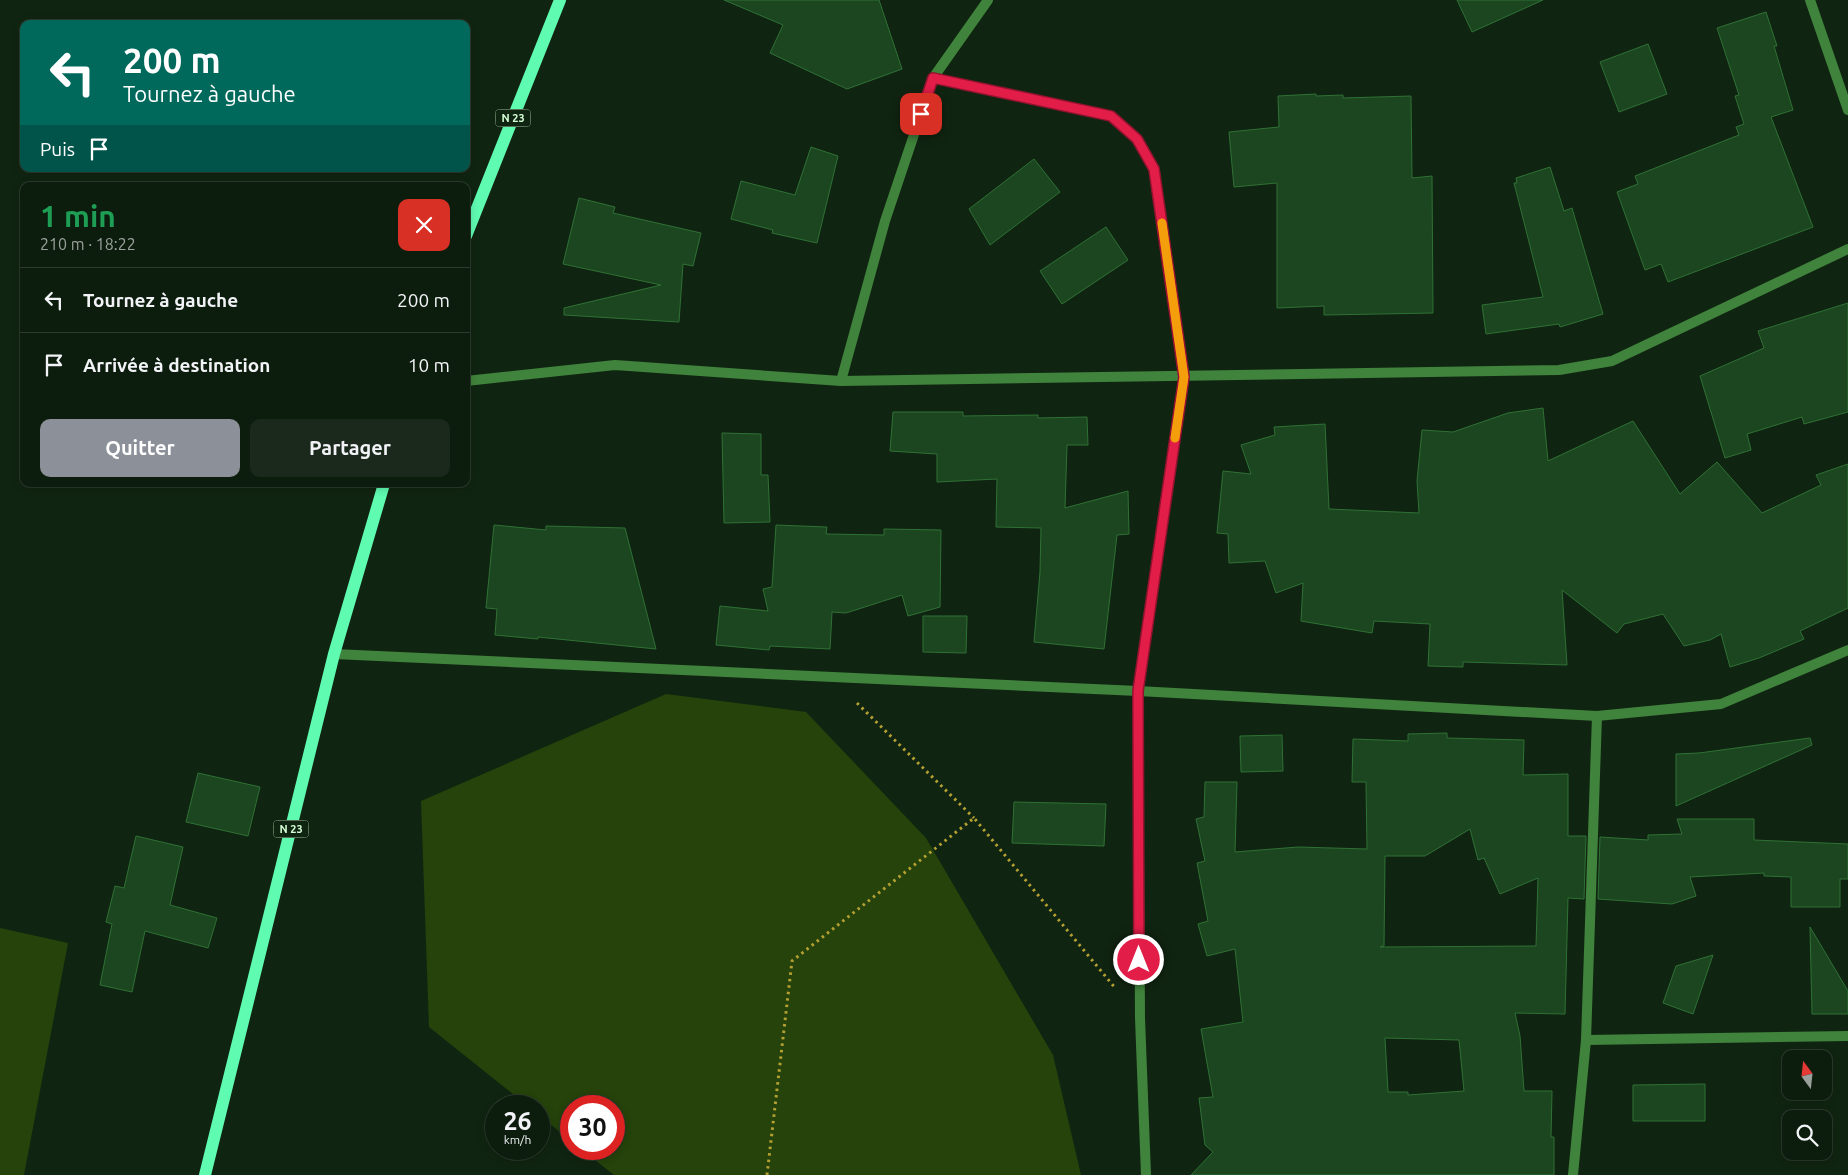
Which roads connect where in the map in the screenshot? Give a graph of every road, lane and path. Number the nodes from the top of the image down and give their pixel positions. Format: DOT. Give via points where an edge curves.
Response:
graph roads {
  1 [pos="560,0"];
  2 [pos="988,0"];
  3 [pos="1810,0"];
  4 [pos="933,78"];
  5 [pos="1848,110"];
  6 [pos="470,226"];
  7 [pos="1848,249"];
  8 [pos="1184,377"];
  9 [pos="470,381"];
  10 [pos="841,381"];
  11 [pos="383,487"];
  12 [pos="1848,650"];
  13 [pos="334,654"];
  14 [pos="829,676"];
  15 [pos="1138,691"];
  16 [pos="1597,716"];
  17 [pos="974,818"];
  18 [pos="1140,1018"];
  19 [pos="1848,1036"];
  20 [pos="1586,1040"];
  21 [pos="205,1175"];
  22 [pos="767,1175"];
  23 [pos="1146,1175"];
  24 [pos="1573,1175"];
  1 -- 6 [label="main road, N 23"];
  2 -- 4 [label="street"];
  3 -- 5 [label="street"];
  4 -- 8 [label="street" via="1111,116 1137,139 1154,169"];
  4 -- 10 [label="street" via="885,221"];
  7 -- 8 [label="street" via="1612,360 1559,370"];
  8 -- 10 [label="street"];
  8 -- 15 [label="street"];
  9 -- 10 [label="street" via="615,364"];
  11 -- 13 [label="main road, N 23"];
  12 -- 16 [label="street" via="1721,704"];
  13 -- 14 [label="street"];
  13 -- 21 [label="main road, N 23"];
  14 -- 15 [label="street"];
  14 -- 17 [label="path"];
  15 -- 16 [label="street"];
  15 -- 18 [label="street"];
  16 -- 20 [label="street"];
  17 -- 18 [label="path"];
  17 -- 22 [label="path" via="792,961"];
  18 -- 23 [label="street"];
  19 -- 20 [label="street"];
  20 -- 24 [label="street"];
}
